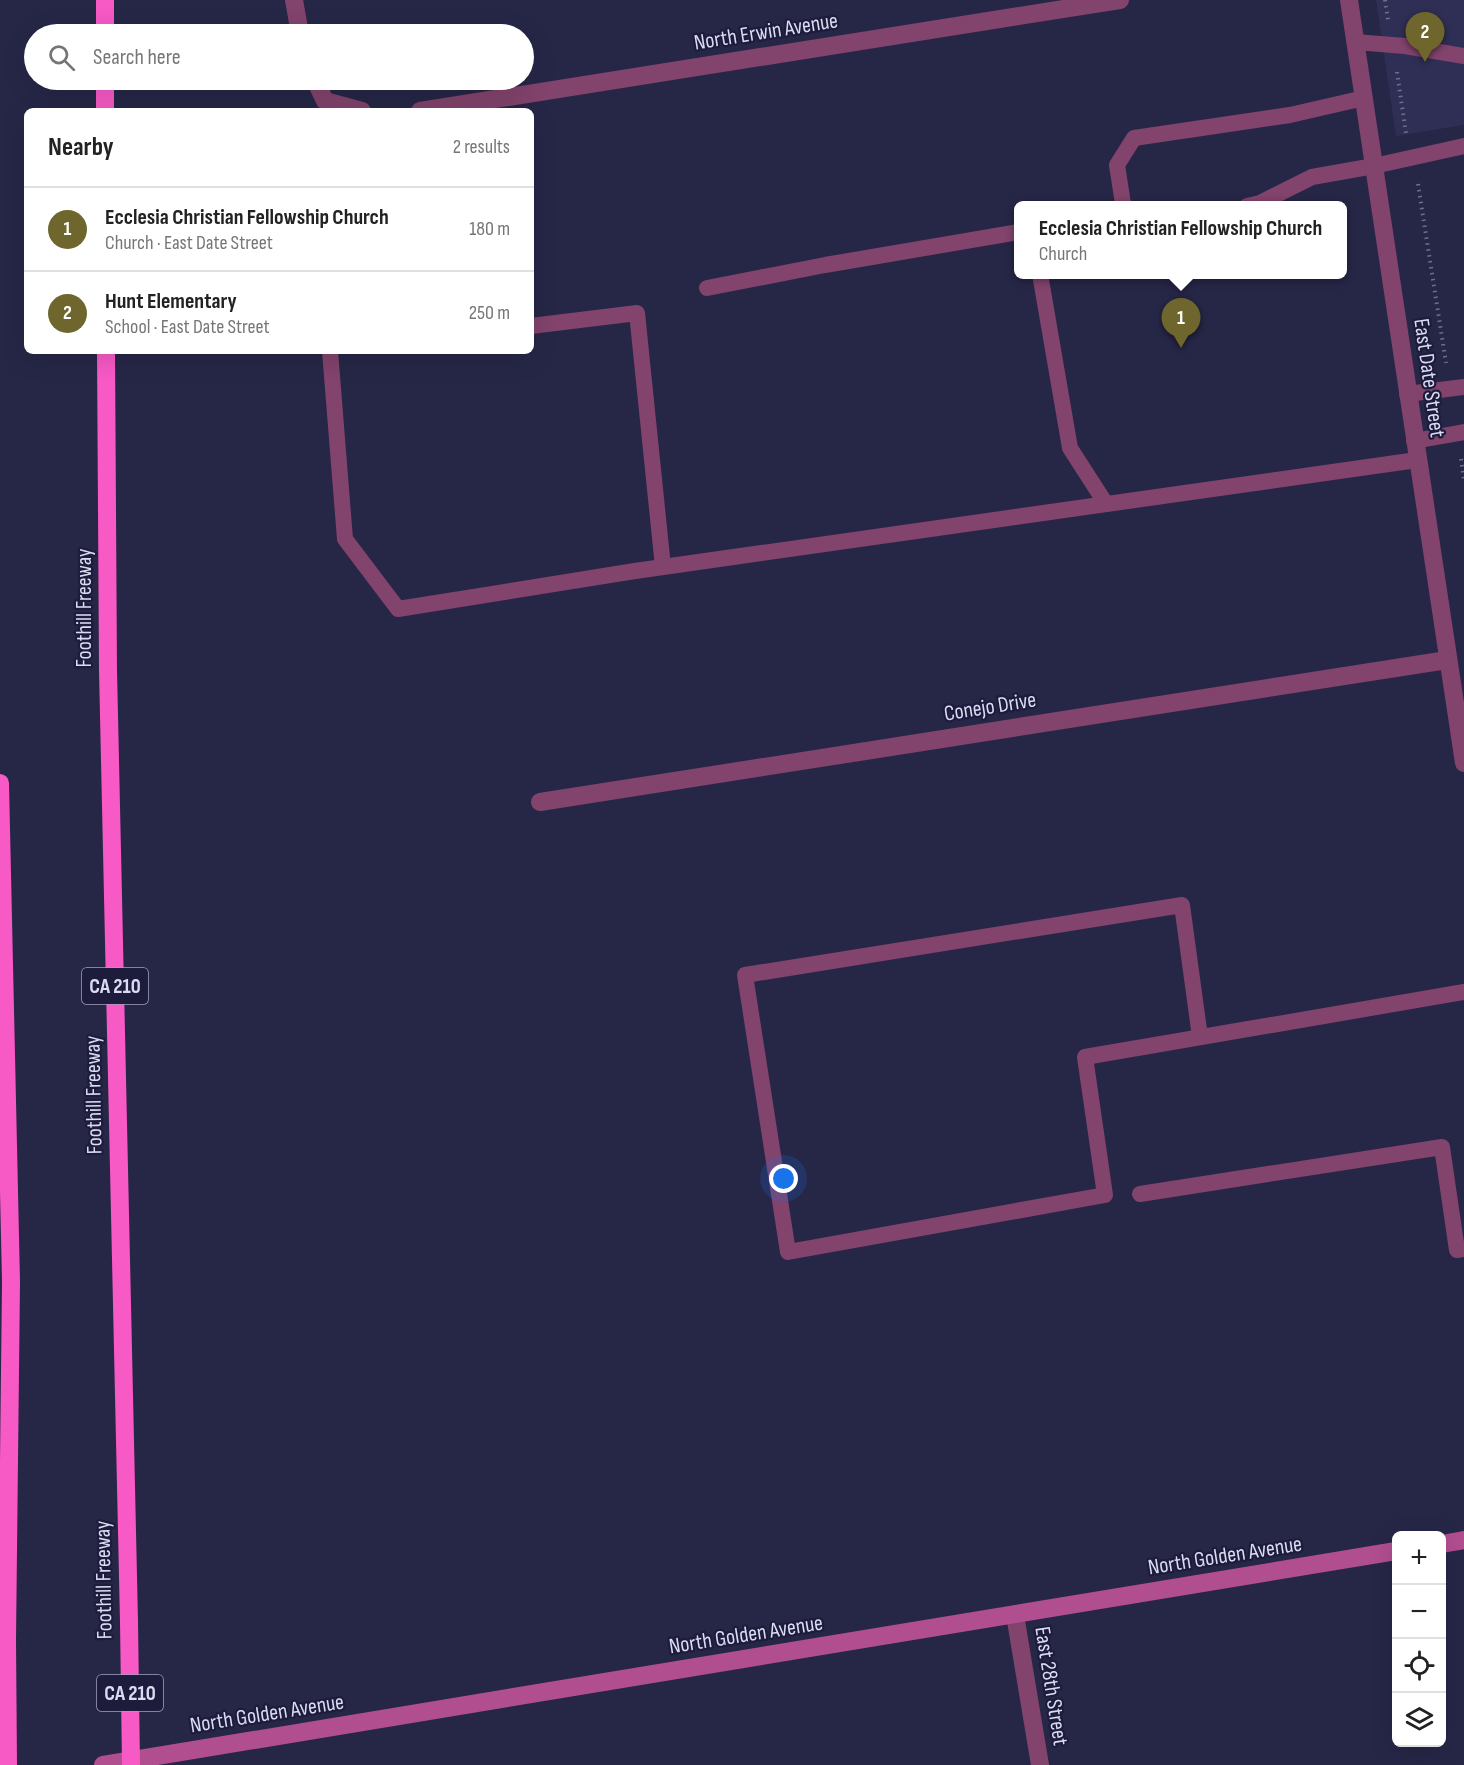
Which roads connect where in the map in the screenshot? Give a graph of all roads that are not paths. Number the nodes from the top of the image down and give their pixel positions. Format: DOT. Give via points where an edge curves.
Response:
graph roads {
  1 [pos="294,0"];
  2 [pos="1120,0"];
  3 [pos="1349,0"];
  4 [pos="298,24"];
  5 [pos="1355,42"];
  6 [pos="1464,56"];
  7 [pos="105,90"];
  8 [pos="318,90"];
  9 [pos="1364,98"];
  10 [pos="323,106"];
  11 [pos="105,108"];
  12 [pos="339,108"];
  13 [pos="439,108"];
  14 [pos="1464,147"];
  15 [pos="1374,166"];
  16 [pos="1123,201"];
  17 [pos="1266,201"];
  18 [pos="1014,233"];
  19 [pos="1041,279"];
  20 [pos="707,288"];
  21 [pos="534,326"];
  22 [pos="106,354"];
  23 [pos="330,354"];
  24 [pos="1457,388"];
  25 [pos="1407,394"];
  26 [pos="1460,433"];
  27 [pos="1414,441"];
  28 [pos="1417,460"];
  29 [pos="1106,504"];
  30 [pos="663,567"];
  31 [pos="1447,660"];
  32 [pos="1464,763"];
  33 [pos="0,783"];
  34 [pos="540,802"];
  35 [pos="1464,992"];
  36 [pos="1200,1037"];
  37 [pos="1140,1194"];
  38 [pos="1464,1249"];
  39 [pos="1464,1540"];
  40 [pos="1446,1543"];
  41 [pos="1392,1552"];
  42 [pos="1015,1615"];
  43 [pos="8,1765"];
  44 [pos="103,1765"];
  45 [pos="131,1765"];
  46 [pos="1040,1765"];
  1 -- 4 [label="street"];
  2 -- 13 [label="street, North Erwin Avenue"];
  3 -- 5 [label="street, East Date Street"];
  5 -- 6 [label="lane"];
  5 -- 9 [label="street, East Date Street"];
  7 -- 11 [label="highway"];
  8 -- 10 [label="street"];
  9 -- 15 [label="street, East Date Street"];
  9 -- 16 [label="lane" via="1290,115 1134,138 1117,165"];
  10 -- 12 [label="street"];
  14 -- 15 [label="lane"];
  15 -- 17 [label="lane" via="1312,177"];
  15 -- 25 [label="street, East Date Street"];
  18 -- 20 [label="lane"];
  19 -- 29 [label="lane" via="1070,448"];
  21 -- 30 [label="lane" via="637,313"];
  22 -- 45 [label="highway, Foothill Freeway / CA 210, bridge" via="108,681"];
  23 -- 30 [label="lane" via="345,539 398,609"];
  24 -- 25 [label="lane"];
  25 -- 27 [label="street, East Date Street"];
  26 -- 27 [label="lane"];
  27 -- 28 [label="street, East Date Street"];
  28 -- 29 [label="lane"];
  28 -- 31 [label="street, East Date Street"];
  29 -- 30 [label="lane"];
  31 -- 32 [label="street, East Date Street"];
  31 -- 34 [label="street, Conejo Drive"];
  33 -- 43 [label="highway" via="11,1282"];
  35 -- 36 [label="lane"];
  36 -- 36 [label="lane" via="1085,1057 1106,1196 788,1252 745,975 1182,905"];
  37 -- 38 [label="lane" via="1442,1147 1457,1250"];
  39 -- 40 [label="street"];
  41 -- 42 [label="street, North Golden Avenue"];
  42 -- 44 [label="street, North Golden Avenue"];
  42 -- 46 [label="street, East 28th Street"];
}
